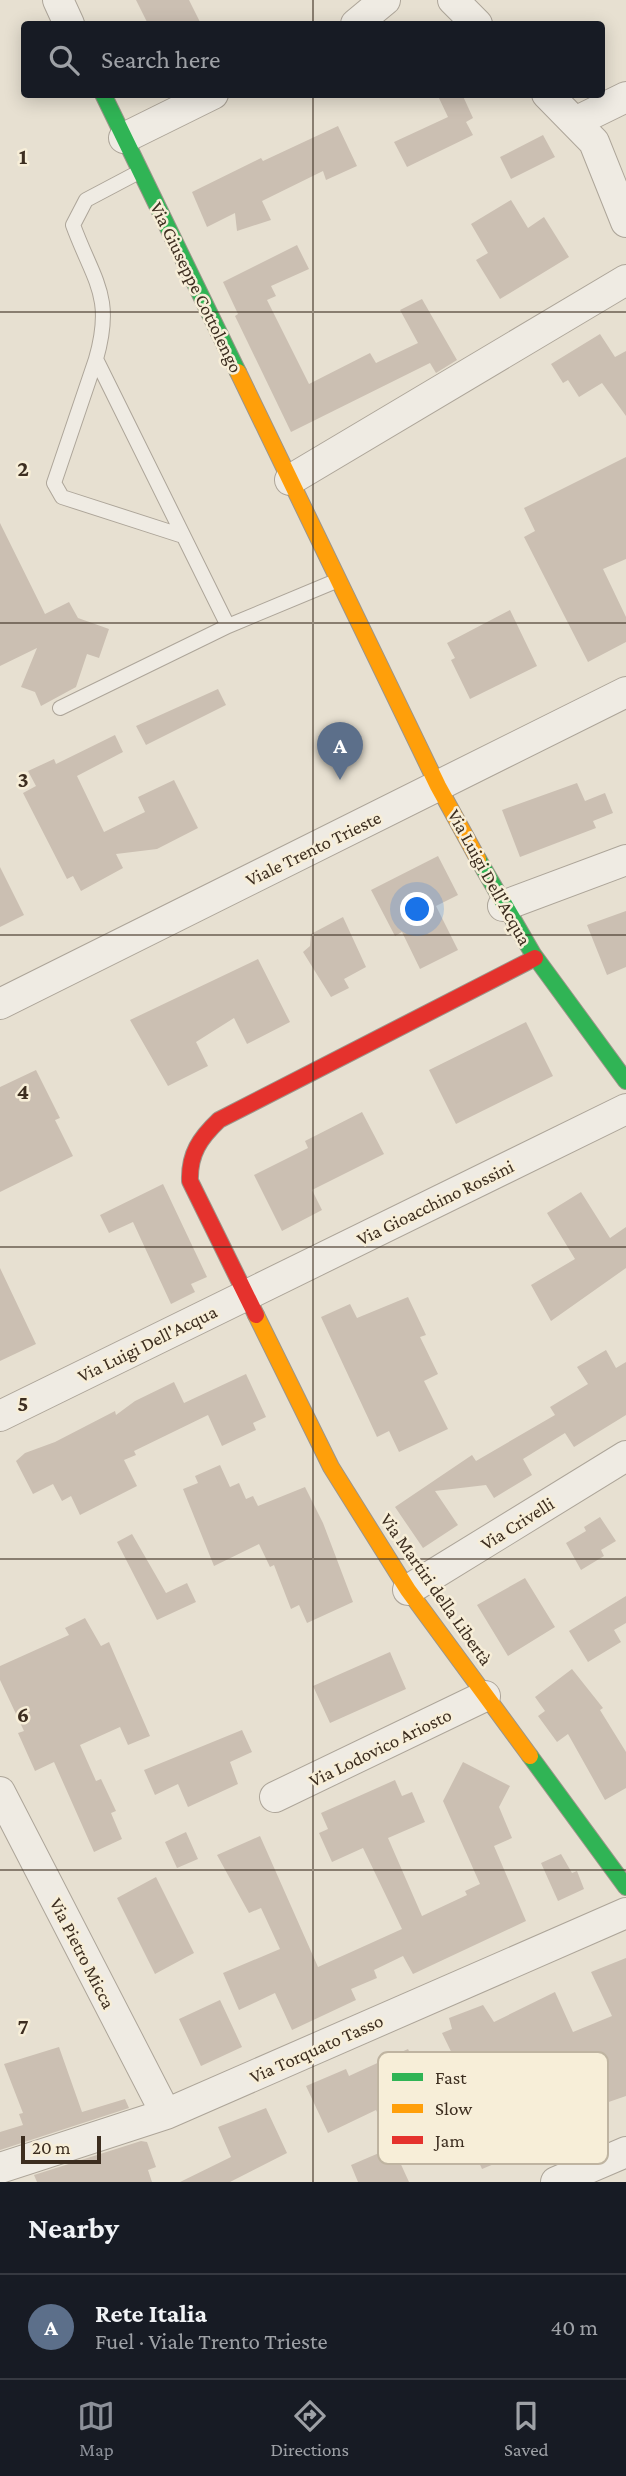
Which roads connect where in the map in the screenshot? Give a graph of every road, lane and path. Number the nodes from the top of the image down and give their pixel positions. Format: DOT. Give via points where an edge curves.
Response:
graph roads {
  1 [pos="58,0"];
  2 [pos="349,0"];
  3 [pos="385,0"];
  4 [pos="453,0"];
  5 [pos="68,21"];
  6 [pos="356,21"];
  7 [pos="360,21"];
  8 [pos="474,21"];
  9 [pos="626,97"];
  10 [pos="105,98"];
  11 [pos="206,98"];
  12 [pos="551,98"];
  13 [pos="575,122"];
  14 [pos="124,138"];
  15 [pos="140,171"];
  16 [pos="626,222"];
  17 [pos="626,280"];
  18 [pos="96,359"];
  19 [pos="290,480"];
  20 [pos="183,536"];
  21 [pos="339,580"];
  22 [pos="228,626"];
  23 [pos="626,692"];
  24 [pos="60,709"];
  25 [pos="438,786"];
  26 [pos="626,860"];
  27 [pos="503,906"];
  28 [pos="535,958"];
  29 [pos="0,1004"];
  30 [pos="626,1081"];
  31 [pos="626,1109"];
  32 [pos="245,1296"];
  33 [pos="0,1416"];
  34 [pos="626,1455"];
  35 [pos="408,1590"];
  36 [pos="485,1696"];
  37 [pos="0,1792"];
  38 [pos="275,1797"];
  39 [pos="626,1887"];
  40 [pos="626,1913"];
  41 [pos="166,2114"];
  42 [pos="626,2152"];
  43 [pos="608,2160"];
  44 [pos="598,2164"];
  45 [pos="0,2168"];
  46 [pos="556,2182"];
  1 -- 5 [label="street"];
  2 -- 6 [label="street"];
  3 -- 7 [label="street"];
  4 -- 8 [label="street"];
  9 -- 13 [label="street"];
  10 -- 14 [label="street, Via Giuseppe Cottolengo"];
  11 -- 14 [label="street"];
  12 -- 13 [label="street"];
  13 -- 16 [label="street" via="594,142"];
  14 -- 15 [label="street, Via Giuseppe Cottolengo"];
  15 -- 18 [label="lane" via="86,200 73,225 100,285 105,324"];
  15 -- 19 [label="street, Via Giuseppe Cottolengo"];
  17 -- 19 [label="street"];
  18 -- 20 [label="lane"];
  18 -- 20 [label="lane" via="54,483 62,497"];
  19 -- 21 [label="street, Via Luigi Dell'Acqua"];
  20 -- 22 [label="lane"];
  21 -- 22 [label="lane"];
  21 -- 25 [label="street, Via Luigi Dell'Acqua"];
  22 -- 24 [label="lane"];
  23 -- 25 [label="street, Viale Trento Trieste"];
  25 -- 27 [label="street, Via Luigi Dell'Acqua"];
  25 -- 29 [label="street, Viale Trento Trieste"];
  26 -- 27 [label="street"];
  27 -- 28 [label="street, Via Luigi Dell'Acqua"];
  28 -- 30 [label="street"];
  28 -- 32 [label="street, Via Luigi Dell'Acqua" via="240,1107 204,1133 189,1164 190,1181"];
  31 -- 32 [label="street, Via Gioacchino Rossini"];
  32 -- 33 [label="street, Via Luigi Dell'Acqua"];
  32 -- 35 [label="street, Via Martiri della Libertà" via="331,1467"];
  34 -- 35 [label="street, Via Crivelli"];
  35 -- 36 [label="street, Via Martiri della Libertà"];
  36 -- 38 [label="street, Via Lodovico Ariosto"];
  36 -- 39 [label="street, Via Martiri della Libertà"];
  37 -- 41 [label="street, Via Pietro Micca"];
  40 -- 41 [label="street, Via Torquato Tasso"];
  41 -- 45 [label="street, Via Torquato Tasso"];
  42 -- 43 [label="street"];
  44 -- 46 [label="street"];
}
